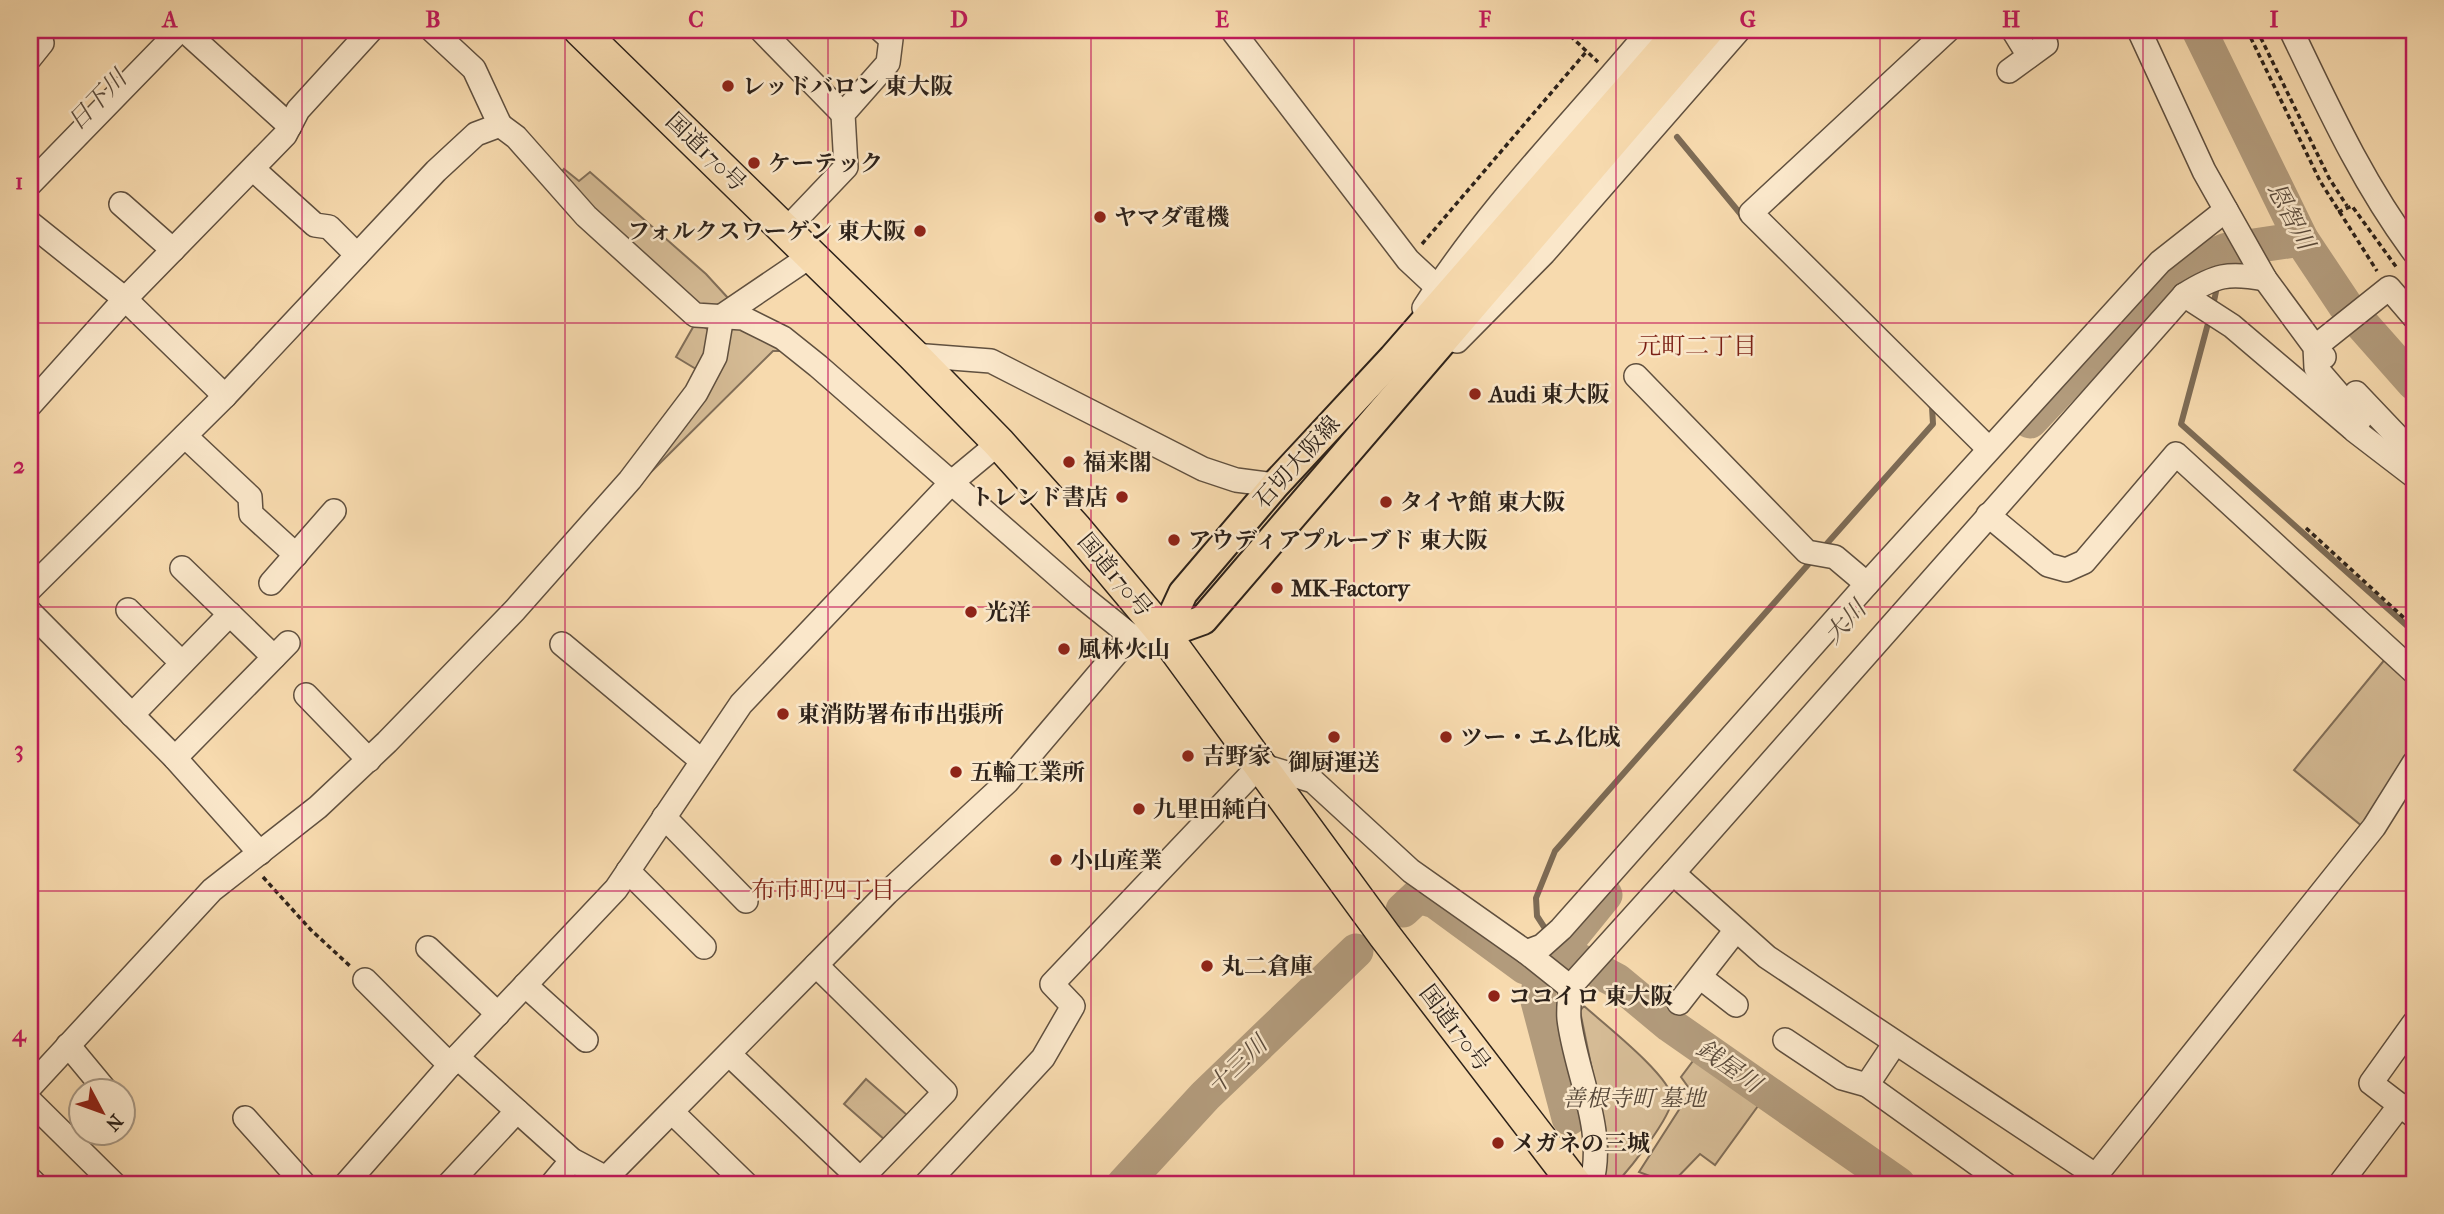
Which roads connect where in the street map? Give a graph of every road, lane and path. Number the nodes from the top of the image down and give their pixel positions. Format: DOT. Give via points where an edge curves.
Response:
graph roads {
  1 [pos="371,30"];
  2 [pos="432,30"];
  3 [pos="580,30"];
  4 [pos="761,30"];
  5 [pos="881,30"];
  6 [pos="1232,30"];
  7 [pos="1564,30"];
  8 [pos="1650,30"];
  9 [pos="1679,30"];
  10 [pos="1710,30"];
  11 [pos="1739,30"];
  12 [pos="1948,30"];
  13 [pos="2012,30"];
  14 [pos="2139,30"];
  15 [pos="2247,30"];
  16 [pos="2257,30"];
  17 [pos="2291,30"];
  18 [pos="182,31"];
  19 [pos="1586,52"];
  20 [pos="2009,71"];
  21 [pos="1612,75"];
  22 [pos="843,114"];
  23 [pos="500,125"];
  24 [pos="290,126"];
  25 [pos="253,169"];
  26 [pos="30,184"];
  27 [pos="121,204"];
  28 [pos="2347,206"];
  29 [pos="2226,211"];
  30 [pos="2338,212"];
  31 [pos="30,223"];
  32 [pos="786,230"];
  33 [pos="173,250"];
  34 [pos="2414,252"];
  35 [pos="357,255"];
  36 [pos="812,255"];
  37 [pos="1408,260"];
  38 [pos="2265,279"];
  39 [pos="2395,281"];
  40 [pos="1437,288"];
  41 [pos="2184,295"];
  42 [pos="125,299"];
  43 [pos="722,316"];
  44 [pos="2414,317"];
  45 [pos="2315,347"];
  46 [pos="913,355"];
  47 [pos="1393,358"];
  48 [pos="1636,376"];
  49 [pos="1413,378"];
  50 [pos="225,396"];
  51 [pos="30,405"];
  52 [pos="2354,430"];
  53 [pos="185,436"];
  54 [pos="999,443"];
  55 [pos="1989,449"];
  56 [pos="2414,454"];
  57 [pos="2414,476"];
  58 [pos="952,482"];
  59 [pos="1275,485"];
  60 [pos="334,511"];
  61 [pos="1988,515"];
  62 [pos="2306,528"];
  63 [pos="296,555"];
  64 [pos="183,568"];
  65 [pos="271,583"];
  66 [pos="1867,584"];
  67 [pos="30,589"];
  68 [pos="128,610"];
  69 [pos="30,612"];
  70 [pos="230,614"];
  71 [pos="2414,627"];
  72 [pos="1164,634"];
  73 [pos="1131,636"];
  74 [pos="562,644"];
  75 [pos="182,663"];
  76 [pos="2414,671"];
  77 [pos="306,695"];
  78 [pos="132,715"];
  79 [pos="175,758"];
  80 [pos="369,760"];
  81 [pos="702,761"];
  82 [pos="2414,763"];
  83 [pos="1261,765"];
  84 [pos="664,817"];
  85 [pos="254,857"];
  86 [pos="628,871"];
  87 [pos="1673,873"];
  88 [pos="747,901"];
  89 [pos="1736,930"];
  90 [pos="704,947"];
  91 [pos="428,948"];
  92 [pos="1529,955"];
  93 [pos="816,965"];
  94 [pos="1700,977"];
  95 [pos="365,979"];
  96 [pos="1569,983"];
  97 [pos="525,985"];
  98 [pos="1679,1003"];
  99 [pos="1736,1005"];
  100 [pos="498,1014"];
  101 [pos="2414,1023"];
  102 [pos="586,1040"];
  103 [pos="1785,1040"];
  104 [pos="1895,1043"];
  105 [pos="68,1045"];
  106 [pos="730,1055"];
  107 [pos="453,1061"];
  108 [pos="96,1078"];
  109 [pos="1867,1085"];
  110 [pos="30,1087"];
  111 [pos="30,1101"];
  112 [pos="517,1111"];
  113 [pos="2407,1111"];
  114 [pos="672,1112"];
  115 [pos="245,1118"];
  116 [pos="572,1160"];
  117 [pos="30,1179"];
  118 [pos="2092,1180"];
  119 [pos="610,1181"];
  120 [pos="859,1182"];
  121 [pos="34,1184"];
  122 [pos="114,1184"];
  123 [pos="304,1184"];
  124 [pos="346,1184"];
  125 [pos="449,1184"];
  126 [pos="552,1184"];
  127 [pos="746,1184"];
  128 [pos="926,1184"];
  129 [pos="1575,1184"];
  130 [pos="1591,1184"];
  131 [pos="2005,1184"];
  132 [pos="2340,1184"];
  1 -- 24 [label="street" via="298,110"];
  2 -- 23 [label="street" via="474,69"];
  3 -- 32 [label="highway, 国道170号"];
  4 -- 22 [label="street"];
  5 -- 22 [label="street" via="891,39 888,63"];
  6 -- 37 [label="street"];
  7 -- 19 [label="path"];
  8 -- 21 [label="street"];
  9 -- 47 [label="main road, 石切大阪線"];
  10 -- 49 [label="main road, 石切大阪線"];
  11 -- 49 [label="street" via="1544,253 1470,330"];
  12 -- 55 [label="street" via="1751,213"];
  13 -- 20 [label="street" via="2038,50"];
  14 -- 29 [label="street"];
  15 -- 30 [label="path"];
  16 -- 28 [label="path"];
  17 -- 34 [label="street" via="2357,165"];
  18 -- 24 [label="street"];
  18 -- 26 [label="street"];
  19 -- 21 [label="path"];
  19 -- 37 [label="path"];
  21 -- 40 [label="street" via="1497,209"];
  22 -- 32 [label="street" via="846,167"];
  23 -- 35 [label="street" via="477,134"];
  23 -- 43 [label="street" via="586,216 695,315"];
  24 -- 25 [label="street"];
  25 -- 33 [label="street"];
  25 -- 35 [label="street" via="315,225 329,227"];
  27 -- 33 [label="street"];
  28 -- 30 [label="path"];
  28 -- 39 [label="path" via="2352,206"];
  29 -- 38 [label="street"];
  29 -- 55 [label="street" via="2160,262"];
  30 -- 39 [label="path"];
  31 -- 42 [label="street"];
  32 -- 36 [label="highway, 国道170号"];
  33 -- 42 [label="street"];
  35 -- 50 [label="street"];
  36 -- 43 [label="street"];
  36 -- 46 [label="highway, 国道170号"];
  37 -- 40 [label="street"];
  38 -- 41 [label="street" via="2237,274 2206,281"];
  38 -- 45 [label="street"];
  39 -- 44 [label="street"];
  39 -- 45 [label="street"];
  40 -- 47 [label="street"];
  41 -- 52 [label="street" via="2232,326"];
  41 -- 61 [label="street"];
  42 -- 50 [label="street"];
  42 -- 51 [label="street"];
  43 -- 58 [label="street" via="743,318 783,338"];
  43 -- 80 [label="street" via="715,357 696,394 630,480 515,610"];
  45 -- 52 [label="street" via="2316,368 2360,419"];
  45 -- 56 [label="street"];
  46 -- 54 [label="highway, 国道170号"];
  46 -- 59 [label="street" via="991,361 1203,469 1236,480"];
  47 -- 59 [label="main road, 石切大阪線"];
  48 -- 66 [label="street" via="1818,554 1835,557"];
  49 -- 72 [label="main road, 石切大阪線" via="1203,620"];
  50 -- 53 [label="street"];
  52 -- 57 [label="street"];
  53 -- 63 [label="street" via="250,496 251,514"];
  53 -- 67 [label="street"];
  54 -- 58 [label="street"];
  54 -- 72 [label="highway, 国道170号"];
  55 -- 66 [label="street"];
  58 -- 73 [label="street"];
  58 -- 81 [label="street" via="741,704"];
  59 -- 72 [label="main road, 石切大阪線" via="1183,593"];
  60 -- 63 [label="street"];
  61 -- 76 [label="street" via="2048,565 2066,570 2084,562 2176,454"];
  61 -- 87 [label="street"];
  62 -- 71 [label="path"];
  63 -- 65 [label="street"];
  64 -- 70 [label="street"];
  66 -- 92 [label="street" via="1554,937"];
  68 -- 75 [label="street"];
  69 -- 78 [label="street"];
  70 -- 75 [label="street"];
  70 -- 79 [label="street" via="281,650"];
  72 -- 73 [label="street"];
  72 -- 83 [label="highway, 国道170号"];
  73 -- 93 [label="street" via="1007,782"];
  74 -- 81 [label="street"];
  75 -- 78 [label="street"];
  77 -- 80 [label="street"];
  78 -- 79 [label="street"];
  79 -- 85 [label="street"];
  80 -- 85 [label="street"];
  81 -- 84 [label="street"];
  82 -- 118 [label="street" via="2374,827"];
  83 -- 92 [label="street" via="1313,781 1411,871"];
  83 -- 128 [label="street" via="1052,984 1073,1006 1043,1058"];
  83 -- 129 [label="highway, 国道170号"];
  84 -- 86 [label="street"];
  84 -- 88 [label="street"];
  85 -- 95 [label="path" via="311,930"];
  85 -- 105 [label="street" via="212,890"];
  86 -- 90 [label="street"];
  86 -- 97 [label="street"];
  87 -- 89 [label="street"];
  87 -- 96 [label="street"];
  89 -- 94 [label="street"];
  89 -- 104 [label="street" via="1767,957"];
  91 -- 100 [label="street"];
  92 -- 96 [label="street"];
  93 -- 106 [label="street"];
  93 -- 120 [label="street" via="945,1092"];
  94 -- 98 [label="street"];
  94 -- 99 [label="street"];
  95 -- 107 [label="street"];
  96 -- 130 [label="street" via="1569,1019 1595,1138"];
  97 -- 100 [label="street"];
  97 -- 102 [label="street"];
  100 -- 107 [label="street"];
  101 -- 113 [label="street" via="2371,1083"];
  103 -- 109 [label="street" via="1842,1078"];
  104 -- 109 [label="street"];
  104 -- 118 [label="street"];
  105 -- 108 [label="street"];
  105 -- 110 [label="street"];
  106 -- 114 [label="street"];
  106 -- 120 [label="street"];
  107 -- 112 [label="street"];
  107 -- 124 [label="street"];
  109 -- 131 [label="street"];
  111 -- 122 [label="street"];
  112 -- 116 [label="street"];
  112 -- 125 [label="street"];
  113 -- 132 [label="street"];
  114 -- 119 [label="street"];
  114 -- 127 [label="street"];
  115 -- 123 [label="street"];
  116 -- 119 [label="street"];
  116 -- 126 [label="street"];
  117 -- 121 [label="street"];
}
